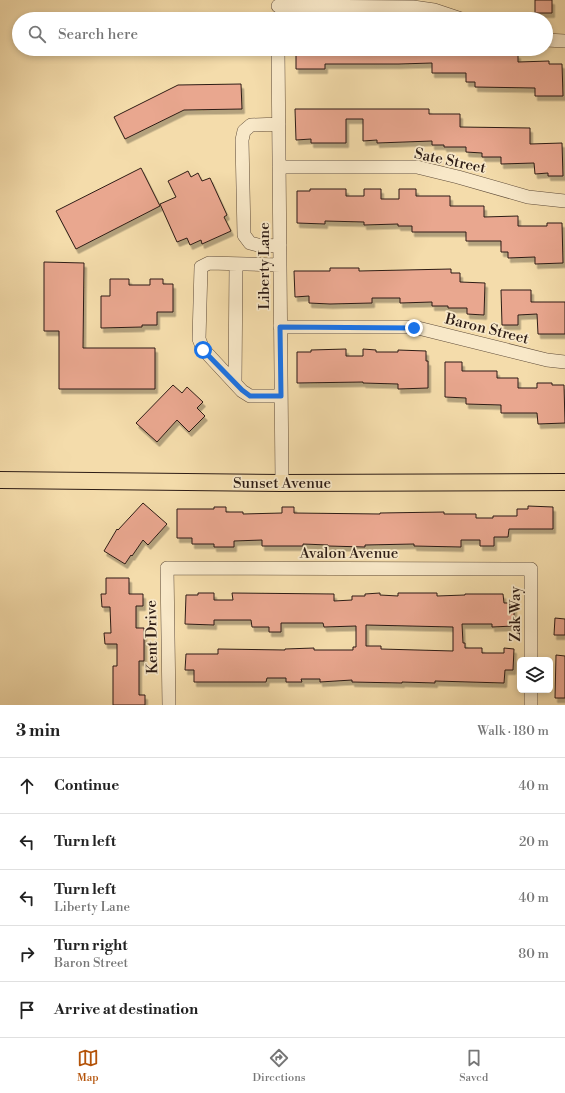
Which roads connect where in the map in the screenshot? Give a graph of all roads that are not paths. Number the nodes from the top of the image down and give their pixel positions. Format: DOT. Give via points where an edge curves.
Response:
graph roads {
  1 [pos="278,8"];
  2 [pos="440,12"];
  3 [pos="553,40"];
  4 [pos="565,41"];
  5 [pos="278,56"];
  6 [pos="279,124"];
  7 [pos="279,166"];
  8 [pos="565,200"];
  9 [pos="280,246"];
  10 [pos="236,264"];
  11 [pos="280,265"];
  12 [pos="280,327"];
  13 [pos="565,362"];
  14 [pos="235,383"];
  15 [pos="281,396"];
  16 [pos="0,480"];
  17 [pos="565,482"];
  18 [pos="282,483"];
  19 [pos="167,568"];
  20 [pos="531,569"];
  21 [pos="531,657"];
  22 [pos="531,693"];
  23 [pos="168,705"];
  24 [pos="531,705"];
  1 -- 2 [label="street" via="413,7"];
  3 -- 4 [label="street"];
  5 -- 6 [label="street, Liberty Lane"];
  6 -- 7 [label="street, Liberty Lane"];
  6 -- 9 [label="street" via="251,125 244,131 242,140 244,235 250,243"];
  7 -- 8 [label="street, Sate Street" via="417,167 528,197"];
  7 -- 9 [label="street, Liberty Lane"];
  9 -- 11 [label="street, Liberty Lane"];
  10 -- 11 [label="street"];
  10 -- 14 [label="street"];
  10 -- 14 [label="street" via="208,263 201,267 199,339 203,350"];
  11 -- 12 [label="street, Liberty Lane"];
  12 -- 13 [label="street, Baron Street" via="414,328 547,360"];
  12 -- 15 [label="street, Liberty Lane"];
  14 -- 15 [label="street" via="250,396"];
  15 -- 18 [label="street, Liberty Lane"];
  16 -- 18 [label="main road, Sunset Avenue"];
  17 -- 18 [label="main road, Sunset Avenue"];
  19 -- 20 [label="street, Avalon Avenue"];
  19 -- 23 [label="street, Kent Drive"];
  20 -- 21 [label="street, Zak Way"];
  22 -- 24 [label="street"];
}
